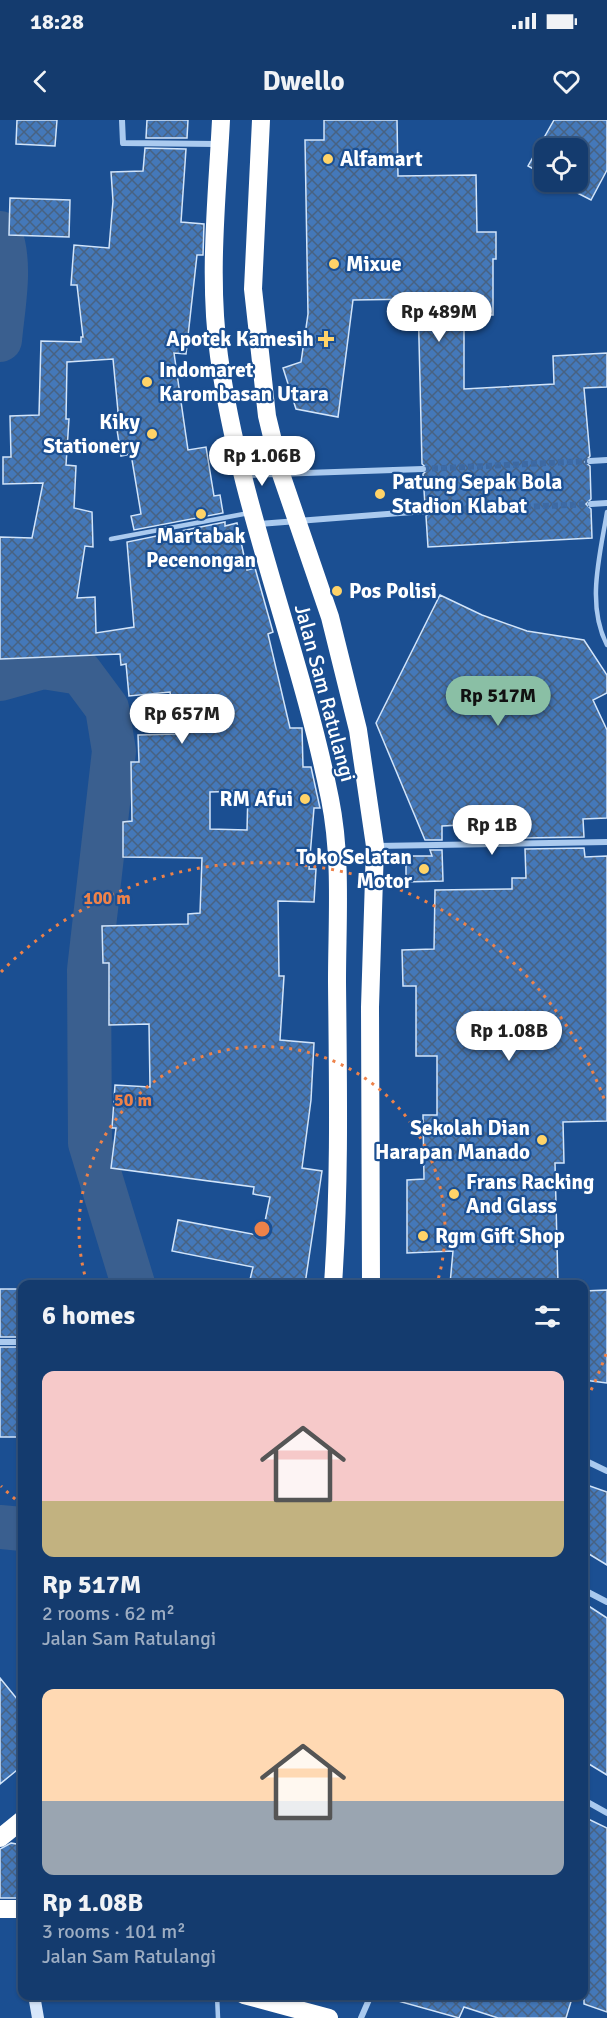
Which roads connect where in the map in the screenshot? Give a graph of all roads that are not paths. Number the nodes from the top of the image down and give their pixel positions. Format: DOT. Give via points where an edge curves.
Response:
graph roads {
  1 [pos="122,120"];
  2 [pos="221,120"];
  3 [pos="261,120"];
  4 [pos="220,144"];
  5 [pos="607,460"];
  6 [pos="590,461"];
  7 [pos="423,469"];
  8 [pos="281,474"];
  9 [pos="242,476"];
  10 [pos="607,503"];
  11 [pos="591,504"];
  12 [pos="426,511"];
  13 [pos="607,512"];
  14 [pos="254,519"];
  15 [pos="298,520"];
  16 [pos="111,539"];
  17 [pos="607,645"];
  18 [pos="607,842"];
  19 [pos="375,846"];
  20 [pos="333,1280"];
  21 [pos="371,1280"];
  22 [pos="0,1342"];
  23 [pos="18,1342"];
  24 [pos="588,1462"];
  25 [pos="607,1471"];
  26 [pos="588,1592"];
  27 [pos="607,1602"];
  28 [pos="588,1802"];
  29 [pos="607,1813"];
  30 [pos="18,1824"];
  31 [pos="0,1840"];
  32 [pos="18,1841"];
  33 [pos="0,1909"];
  34 [pos="18,1909"];
  35 [pos="35,2000"];
  36 [pos="217,2000"];
  37 [pos="262,2000"];
  38 [pos="369,2000"];
  39 [pos="38,2018"];
  40 [pos="218,2018"];
  41 [pos="329,2018"];
  42 [pos="361,2018"];
  1 -- 4 [label="street" via="123,143"];
  2 -- 4 [label="highway, Jalan Sam Ratulangi"];
  3 -- 8 [label="highway" via="253,289 267,416"];
  4 -- 9 [label="highway, Jalan Sam Ratulangi" via="212,283 219,357"];
  5 -- 6 [label="street"];
  7 -- 8 [label="street"];
  8 -- 9 [label="street"];
  8 -- 15 [label="highway"];
  9 -- 14 [label="highway, Jalan Sam Ratulangi"];
  10 -- 11 [label="street"];
  12 -- 15 [label="street"];
  13 -- 17 [label="lane" via="596,604 600,632"];
  14 -- 15 [label="street"];
  14 -- 16 [label="lane"];
  14 -- 20 [label="highway, Jalan Sam Ratulangi" via="331,801 337,859 338,1134"];
  15 -- 19 [label="highway" via="330,616 358,730"];
  18 -- 19 [label="street"];
  19 -- 21 [label="highway" via="370,1007"];
  22 -- 23 [label="street"];
  24 -- 25 [label="street"];
  26 -- 27 [label="street"];
  28 -- 29 [label="street"];
  30 -- 31 [label="highway"];
  31 -- 32 [label="highway"];
  33 -- 34 [label="highway"];
  35 -- 39 [label="street"];
  36 -- 40 [label="lane"];
  37 -- 41 [label="highway"];
  38 -- 42 [label="street"];
}
